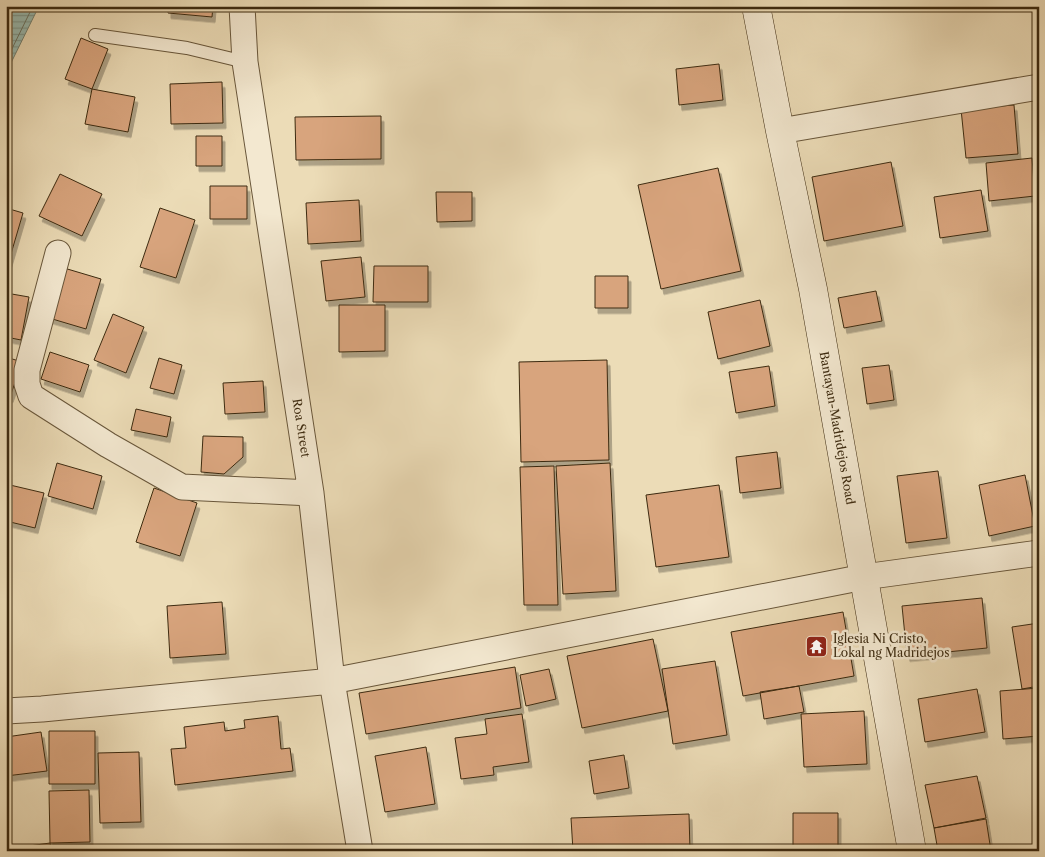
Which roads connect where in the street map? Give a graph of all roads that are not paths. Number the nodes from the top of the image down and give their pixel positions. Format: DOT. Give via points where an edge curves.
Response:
graph roads {
  1 [pos="242,6"];
  2 [pos="756,6"];
  3 [pos="95,35"];
  4 [pos="244,62"];
  5 [pos="1039,87"];
  6 [pos="780,130"];
  7 [pos="58,253"];
  8 [pos="311,493"];
  9 [pos="1039,553"];
  10 [pos="864,577"];
  11 [pos="332,681"];
  12 [pos="6,711"];
  13 [pos="360,851"];
  14 [pos="912,851"];
  1 -- 4 [label="street, Roa Street"];
  2 -- 6 [label="street, Bantayan-Madridejos Road"];
  3 -- 4 [label="lane" via="187,48"];
  4 -- 8 [label="street, Roa Street"];
  5 -- 6 [label="street"];
  6 -- 10 [label="street, Bantayan-Madridejos Road"];
  7 -- 8 [label="street" via="26,370 26,384 31,396 182,487"];
  8 -- 11 [label="street, Roa Street"];
  9 -- 10 [label="street"];
  10 -- 11 [label="street"];
  10 -- 14 [label="street, Bantayan-Madridejos Road"];
  11 -- 12 [label="street"];
  11 -- 13 [label="street, Roa Street"];
}
